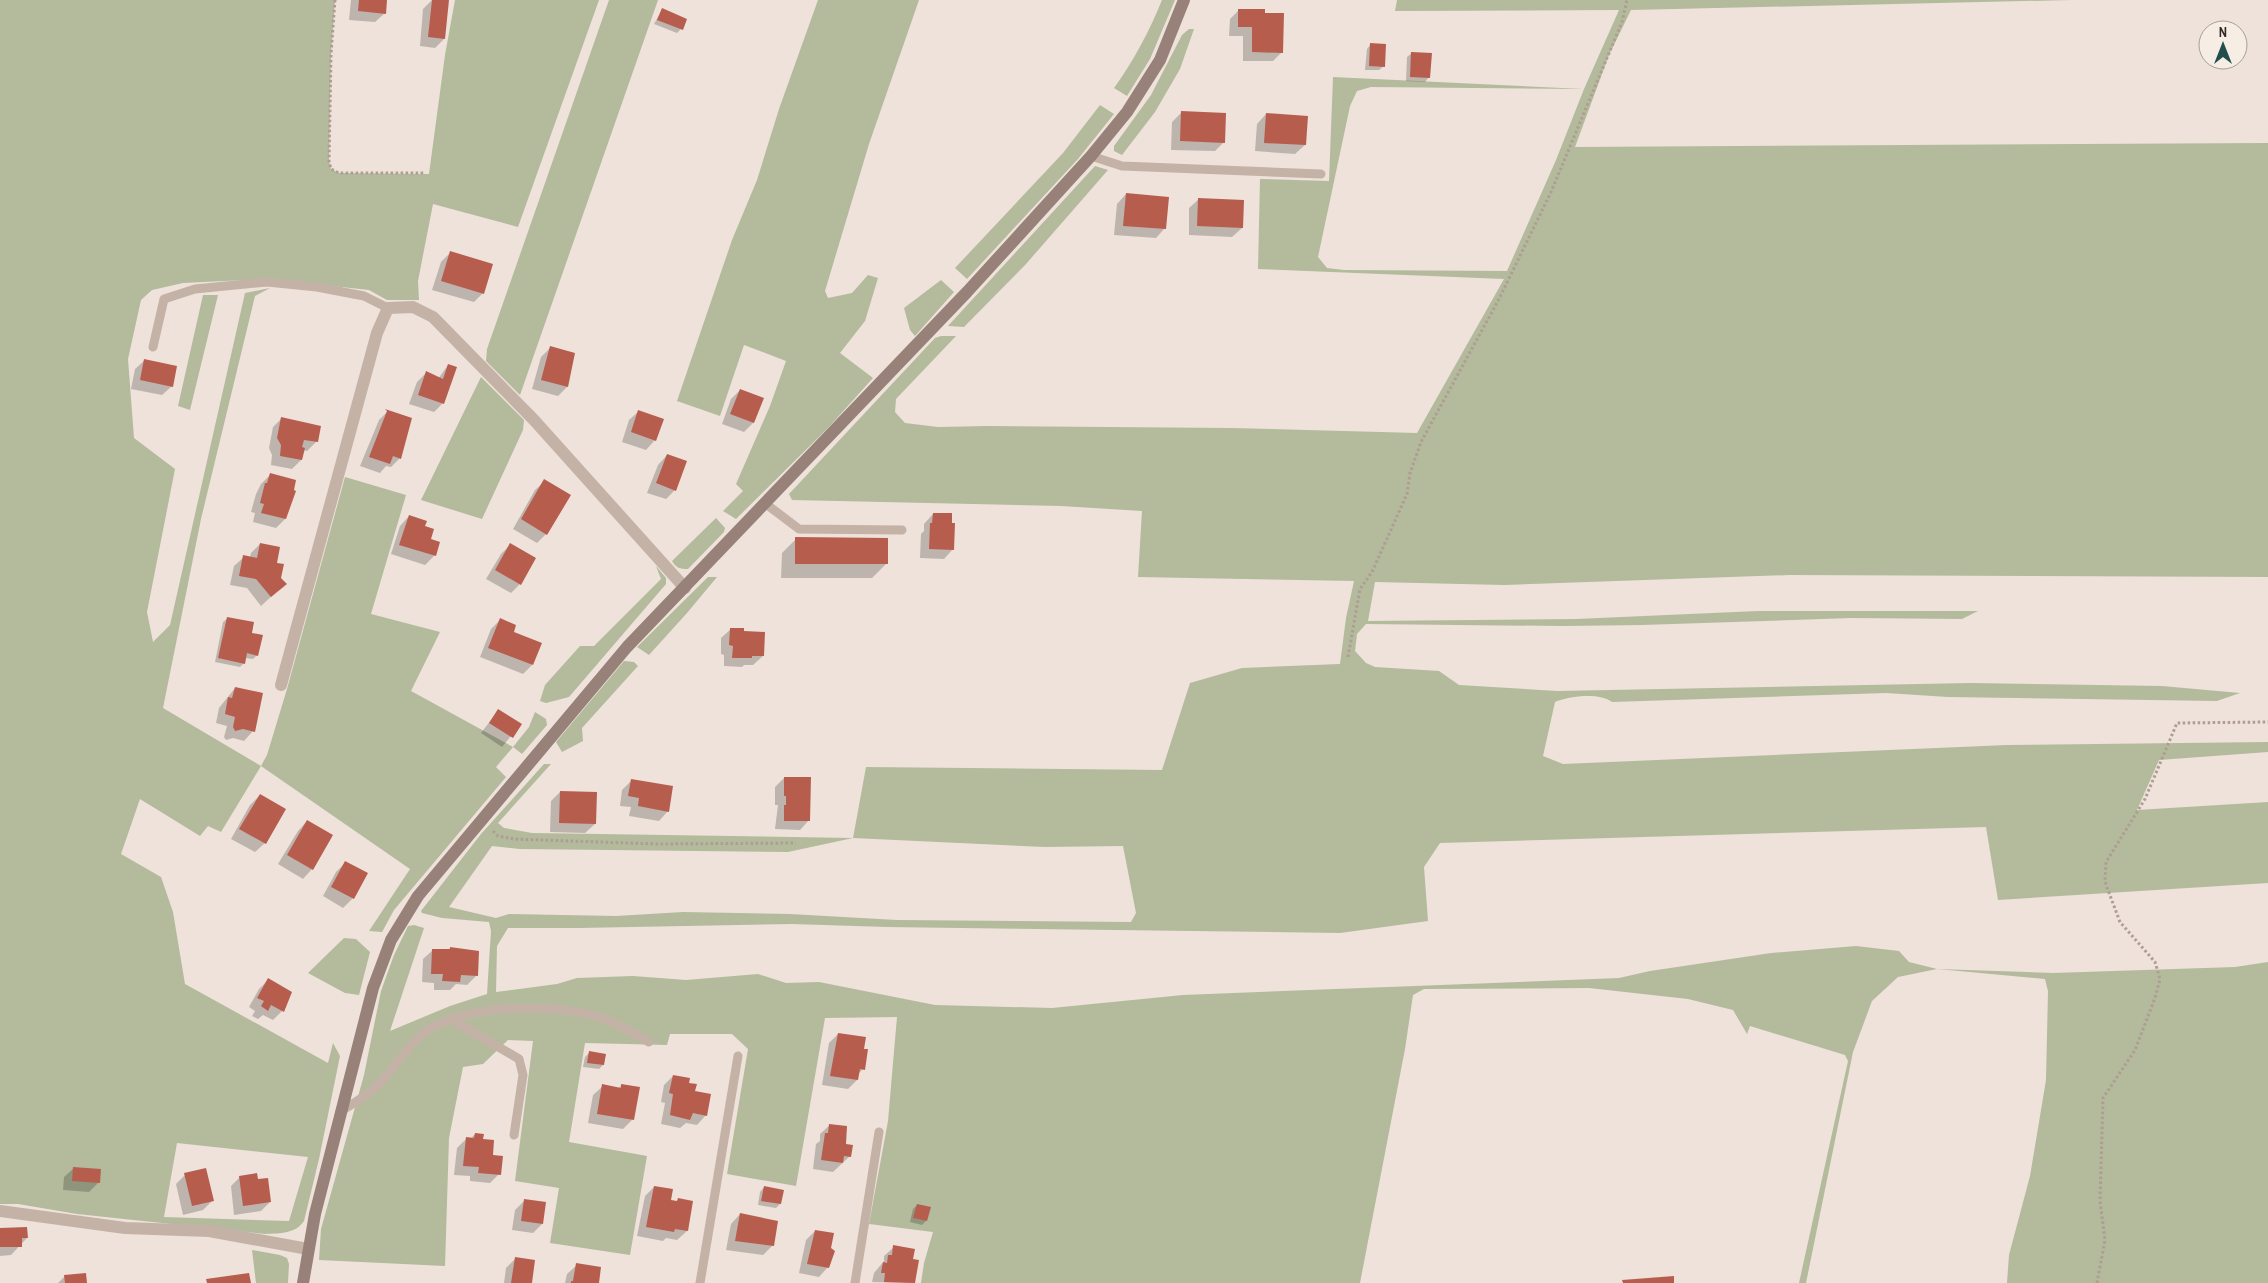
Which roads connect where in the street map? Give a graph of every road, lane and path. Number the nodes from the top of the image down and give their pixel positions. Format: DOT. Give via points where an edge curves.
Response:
graph roads {
  1 [pos="335,0"];
  2 [pos="1184,0"];
  3 [pos="1627,0"];
  4 [pos="1091,156"];
  5 [pos="424,174"];
  6 [pos="1321,174"];
  7 [pos="388,308"];
  8 [pos="153,347"];
  9 [pos="766,504"];
  10 [pos="902,530"];
  11 [pos="685,588"];
  12 [pos="1348,657"];
  13 [pos="281,685"];
  14 [pos="2268,722"];
  15 [pos="480,822"];
  16 [pos="796,843"];
  17 [pos="451,1019"];
  18 [pos="649,1042"];
  19 [pos="738,1056"];
  20 [pos="340,1112"];
  21 [pos="879,1132"];
  22 [pos="514,1135"];
  23 [pos="0,1211"];
  24 [pos="308,1249"];
  25 [pos="303,1283"];
  26 [pos="700,1283"];
  27 [pos="855,1283"];
  28 [pos="2097,1283"];
  1 -- 5 [label="path" via="331,54 331,169 339,172"];
  2 -- 4 [label="street" via="1160,60 1127,112"];
  3 -- 12 [label="path" via="1622,22 1551,192 1499,299 1421,442 1410,473 1408,494 1372,572 1360,590"];
  4 -- 6 [label="lane" via="1122,166"];
  4 -- 9 [label="street"];
  7 -- 8 [label="lane" via="364,296 267,282 195,289 164,299"];
  7 -- 11 [label="street" via="412,308 433,317 534,420"];
  7 -- 13 [label="street" via="376,333"];
  9 -- 10 [label="lane" via="799,528"];
  9 -- 11 [label="street"];
  11 -- 15 [label="street" via="627,647"];
  14 -- 28 [label="path" via="2177,723 2145,799 2106,862 2105,882 2120,922 2154,962 2160,979 2135,1050 2103,1098 2100,1201 2105,1240"];
  15 -- 16 [label="path" via="498,836 514,839 656,844"];
  15 -- 20 [label="street" via="418,896 391,940 373,988"];
  17 -- 18 [label="lane" via="521,1009 566,1009 605,1019"];
  17 -- 20 [label="lane" via="424,1033 378,1085"];
  17 -- 22 [label="lane" via="520,1059 523,1075"];
  19 -- 26 [label="lane"];
  20 -- 24 [label="street"];
  21 -- 27 [label="lane"];
  23 -- 24 [label="street" via="125,1228 209,1231"];
  24 -- 25 [label="street"];
}
